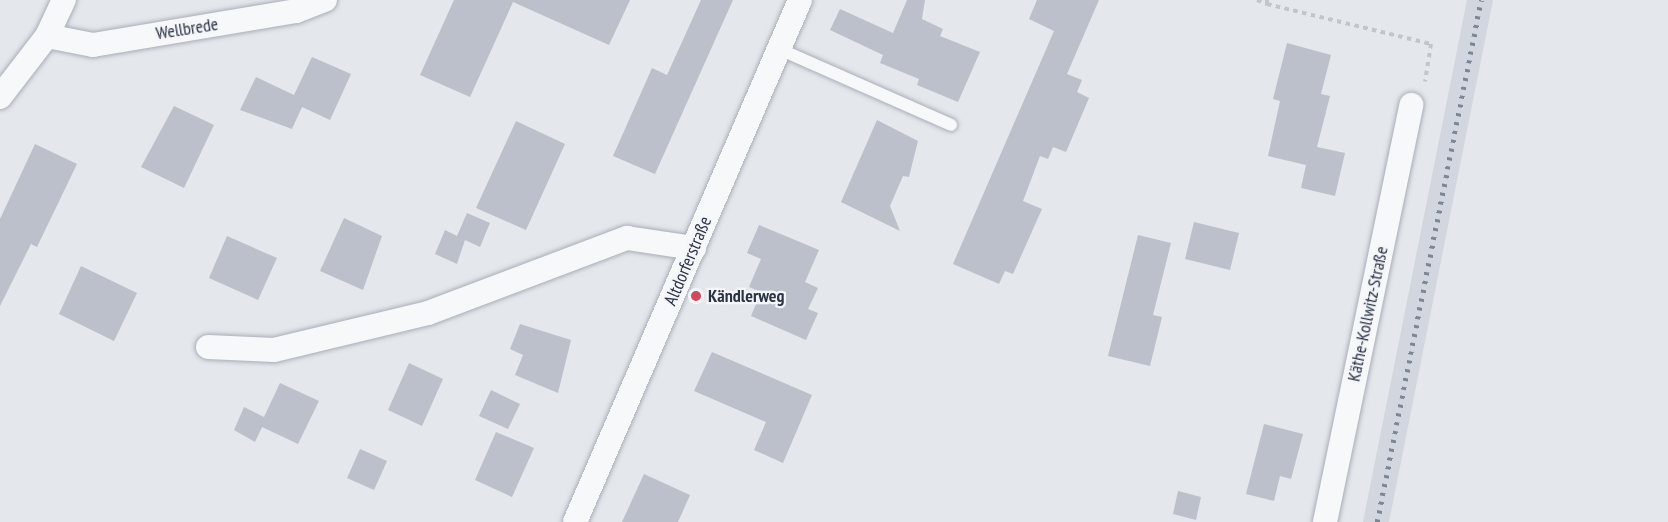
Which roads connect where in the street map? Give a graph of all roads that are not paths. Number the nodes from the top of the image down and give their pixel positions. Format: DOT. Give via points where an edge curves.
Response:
graph roads {
  1 [pos="64,0"];
  2 [pos="326,0"];
  3 [pos="800,0"];
  4 [pos="47,36"];
  5 [pos="779,49"];
  6 [pos="0,97"];
  7 [pos="1412,105"];
  8 [pos="951,125"];
  9 [pos="694,248"];
  10 [pos="208,347"];
  11 [pos="575,522"];
  12 [pos="1325,522"];
  1 -- 4 [label="street"];
  2 -- 4 [label="street, Wellbrede" via="296,11 93,45"];
  3 -- 5 [label="street, Altdorferstraße"];
  4 -- 6 [label="street"];
  5 -- 8 [label="lane"];
  5 -- 9 [label="street, Altdorferstraße"];
  7 -- 12 [label="street, Käthe-Kollwitz-Straße"];
  9 -- 10 [label="street" via="627,238 428,313 274,350"];
  9 -- 11 [label="street, Altdorferstraße"];
}
